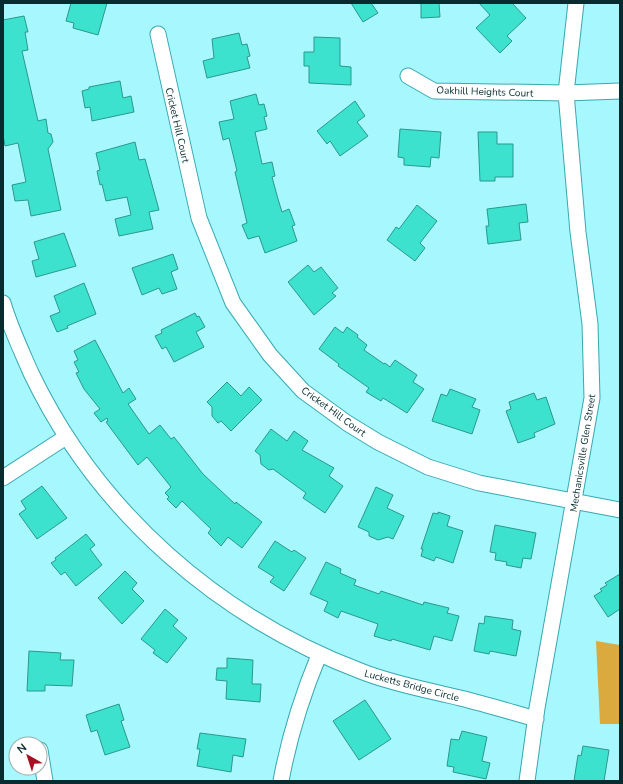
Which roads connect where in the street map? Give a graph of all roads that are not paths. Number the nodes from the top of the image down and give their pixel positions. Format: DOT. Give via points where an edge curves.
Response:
graph roads {
  1 [pos="576,3"];
  2 [pos="158,34"];
  3 [pos="408,76"];
  4 [pos="620,91"];
  5 [pos="566,93"];
  6 [pos="3,303"];
  7 [pos="66,437"];
  8 [pos="3,478"];
  9 [pos="575,502"];
  10 [pos="620,510"];
  11 [pos="319,655"];
  12 [pos="536,719"];
  13 [pos="281,781"];
  14 [pos="527,781"];
  1 -- 5 [label="street, Mechanicsville Glen Street"];
  2 -- 9 [label="street, Cricket Hill Court" via="199,218 233,303 270,354 303,391 347,423 428,467 479,483"];
  3 -- 5 [label="street, Oakhill Heights Court" via="434,91"];
  4 -- 5 [label="street, Oakhill Heights Court"];
  5 -- 9 [label="street, Mechanicsville Glen Street" via="578,232 590,324 592,398"];
  6 -- 7 [label="street, Lucketts Bridge Circle" via="41,394"];
  7 -- 8 [label="street"];
  7 -- 11 [label="street, Lucketts Bridge Circle" via="122,510 188,573 229,604 272,631"];
  9 -- 10 [label="street, Cricket Hill Court"];
  9 -- 12 [label="street, Mechanicsville Glen Street"];
  11 -- 12 [label="street, Lucketts Bridge Circle" via="364,673 413,688"];
  11 -- 13 [label="street" via="293,728"];
  12 -- 14 [label="street, Mechanicsville Glen Street"];
}
